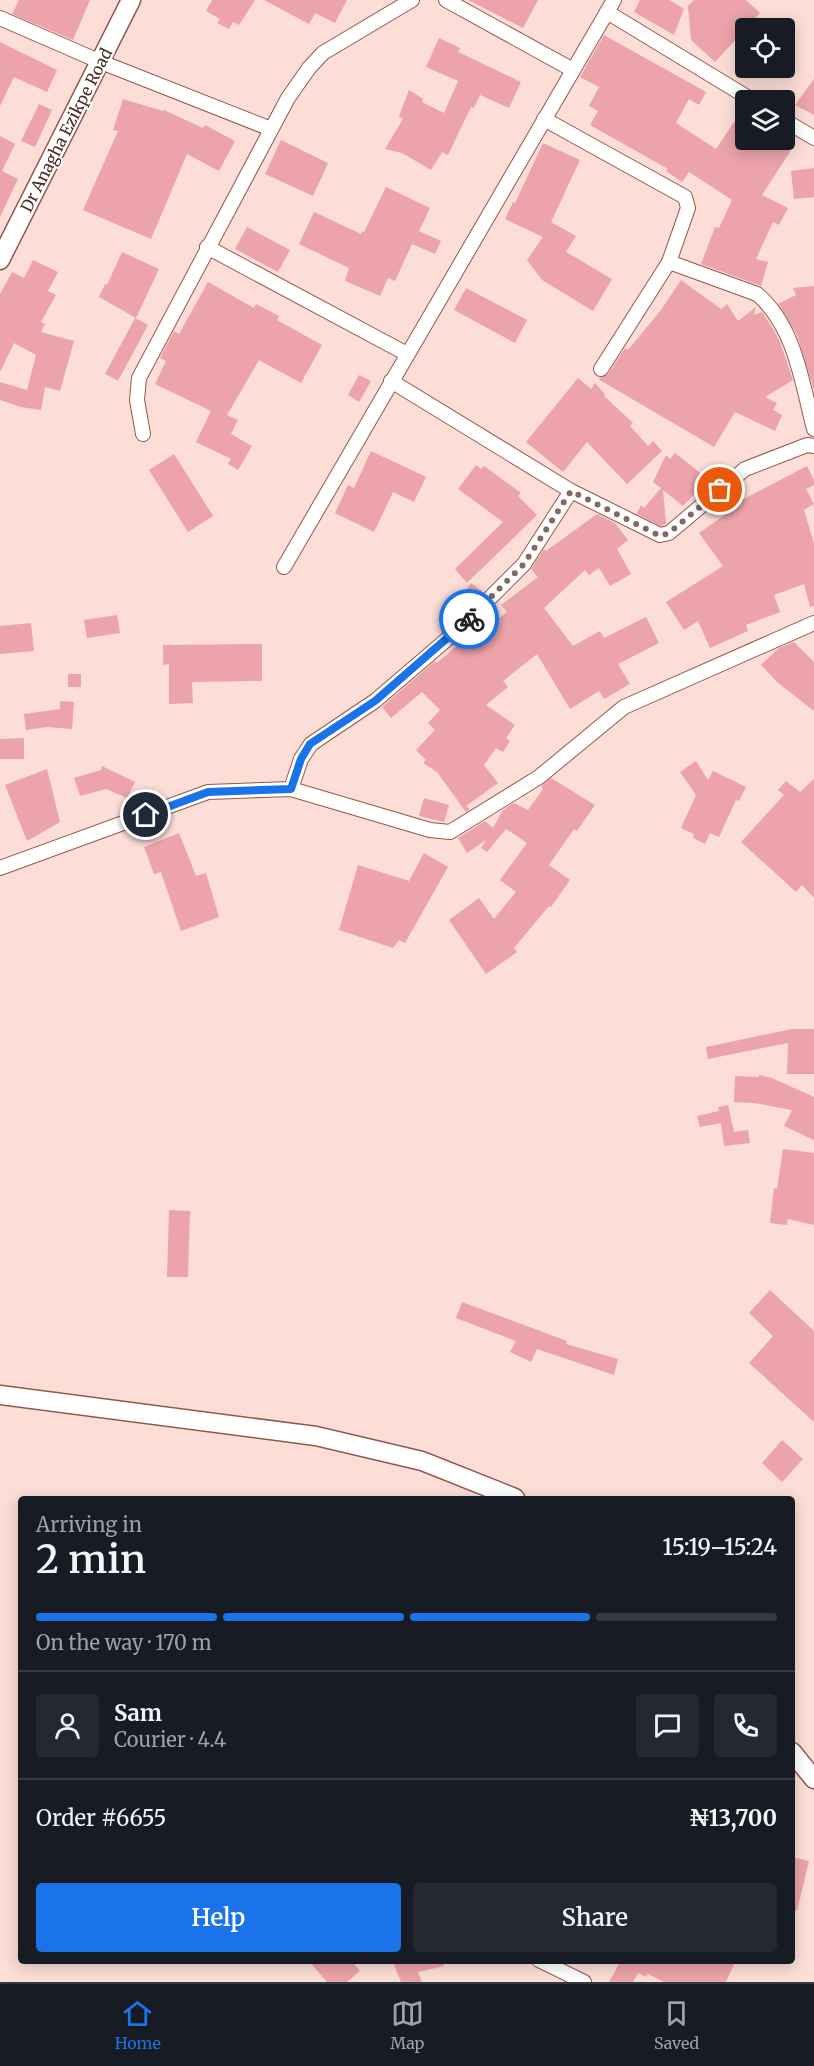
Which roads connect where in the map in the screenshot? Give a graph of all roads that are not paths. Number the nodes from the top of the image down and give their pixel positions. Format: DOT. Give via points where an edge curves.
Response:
graph roads {
  1 [pos="131,0"];
  2 [pos="412,0"];
  3 [pos="446,0"];
  4 [pos="610,6"];
  5 [pos="0,18"];
  6 [pos="101,62"];
  7 [pos="573,70"];
  8 [pos="737,90"];
  9 [pos="544,119"];
  10 [pos="795,127"];
  11 [pos="271,129"];
  12 [pos="814,138"];
  13 [pos="207,248"];
  14 [pos="0,260"];
  15 [pos="669,262"];
  16 [pos="407,354"];
  17 [pos="601,369"];
  18 [pos="391,381"];
  19 [pos="814,429"];
  20 [pos="143,435"];
  21 [pos="814,446"];
  22 [pos="571,491"];
  23 [pos="284,567"];
  24 [pos="814,623"];
  25 [pos="291,789"];
  26 [pos="0,868"];
  27 [pos="0,1395"];
  28 [pos="511,1496"];
  29 [pos="795,1756"];
  30 [pos="814,1779"];
  31 [pos="547,1964"];
  32 [pos="584,1982"];
  1 -- 6 [label="street, Dr Anagha Ezikpe Road"];
  2 -- 11 [label="street" via="323,53 288,98"];
  3 -- 7 [label="street"];
  4 -- 7 [label="street"];
  4 -- 8 [label="street"];
  5 -- 6 [label="street"];
  6 -- 11 [label="street"];
  6 -- 14 [label="street, Dr Anagha Ezikpe Road"];
  7 -- 9 [label="street"];
  9 -- 15 [label="street" via="685,197 688,208"];
  9 -- 16 [label="street"];
  10 -- 12 [label="street"];
  11 -- 13 [label="street"];
  13 -- 16 [label="street"];
  13 -- 20 [label="street" via="139,378 137,400"];
  15 -- 17 [label="street"];
  15 -- 19 [label="street" via="757,294 768,303 796,357"];
  16 -- 18 [label="street"];
  18 -- 22 [label="street"];
  18 -- 23 [label="street"];
  21 -- 22 [label="street" via="807,445 745,469 669,533 660,536"];
  22 -- 25 [label="street" via="524,564 459,629 375,701 310,744"];
  24 -- 25 [label="street" via="624,707 539,777 450,832 430,830"];
  25 -- 26 [label="street" via="208,792"];
  27 -- 28 [label="street" via="316,1436 422,1461"];
  29 -- 30 [label="street"];
  31 -- 32 [label="street"];
}
